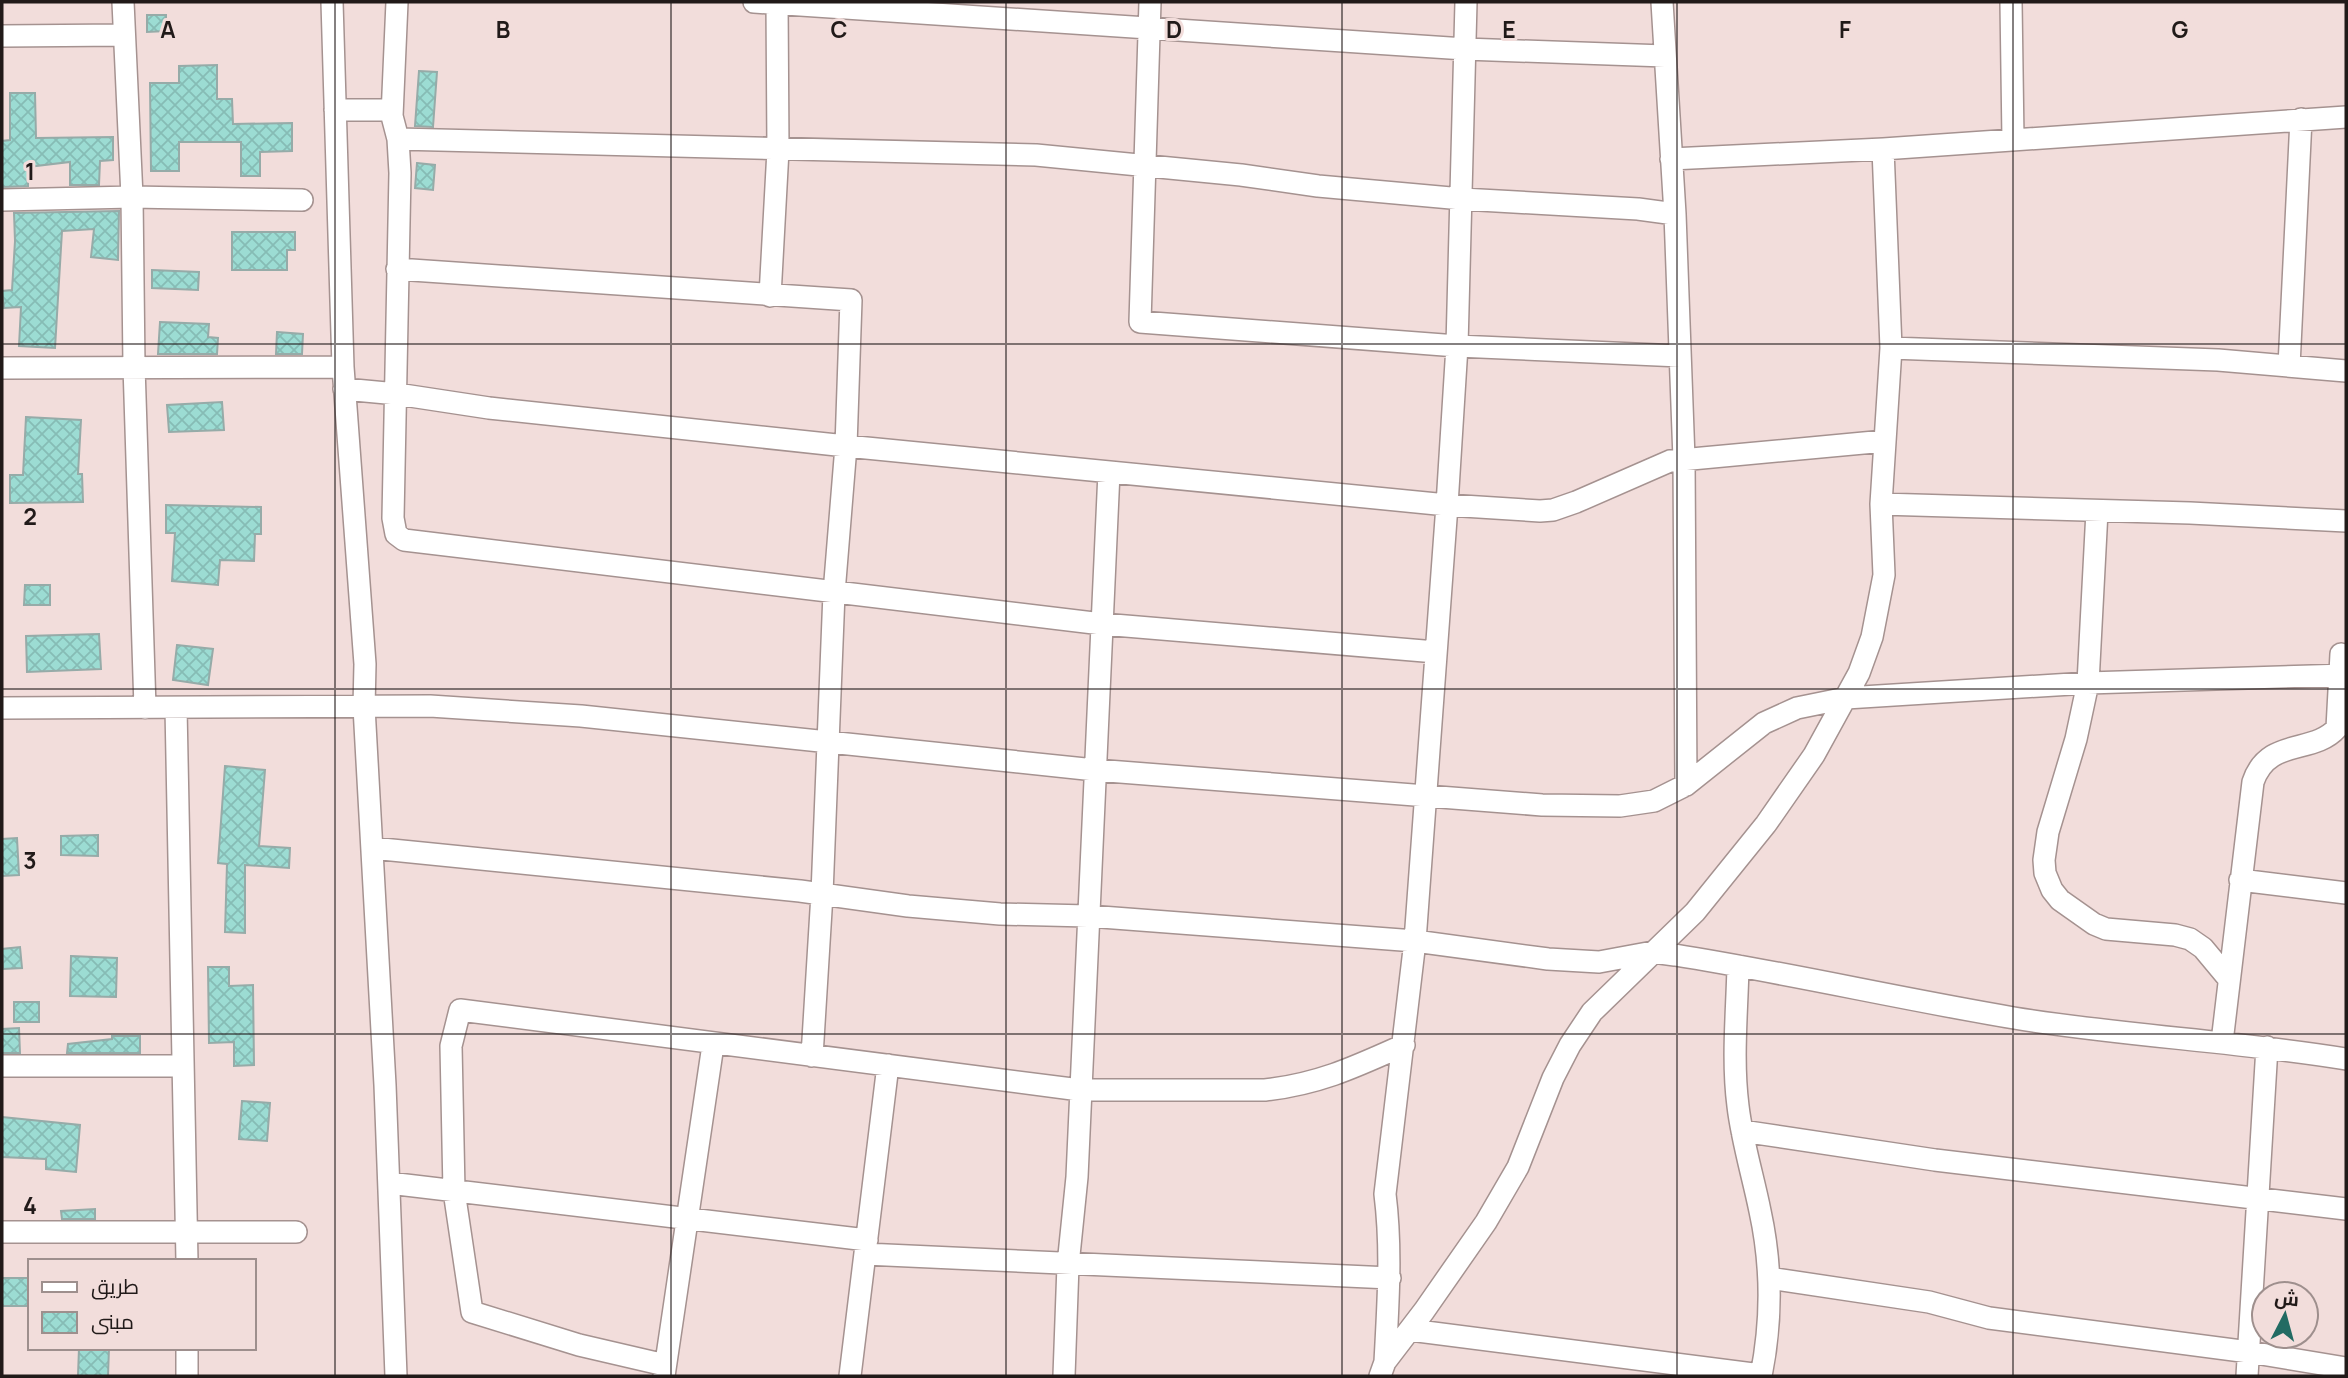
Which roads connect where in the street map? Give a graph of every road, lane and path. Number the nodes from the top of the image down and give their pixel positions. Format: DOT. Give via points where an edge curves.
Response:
graph roads {
  1 [pos="123,2"];
  2 [pos="332,2"];
  3 [pos="397,2"];
  4 [pos="754,2"];
  5 [pos="1150,2"];
  6 [pos="1466,2"];
  7 [pos="1662,2"];
  8 [pos="2011,2"];
  9 [pos="777,3"];
  10 [pos="1150,28"];
  11 [pos="2,36"];
  12 [pos="124,36"];
  13 [pos="1465,49"];
  14 [pos="1665,56"];
  15 [pos="335,110"];
  16 [pos="392,110"];
  17 [pos="2346,117"];
  18 [pos="2301,119"];
  19 [pos="398,139"];
  20 [pos="2014,140"];
  21 [pos="1883,149"];
  22 [pos="778,150"];
  23 [pos="1671,159"];
  24 [pos="1145,166"];
  25 [pos="132,197"];
  26 [pos="1462,199"];
  27 [pos="2,200"];
  28 [pos="302,200"];
  29 [pos="1675,214"];
  30 [pos="397,269"];
  31 [pos="770,296"];
  32 [pos="1457,346"];
  33 [pos="1891,348"];
  34 [pos="1680,356"];
  35 [pos="134,366"];
  36 [pos="2290,366"];
  37 [pos="343,367"];
  38 [pos="2,368"];
  39 [pos="2346,371"];
  40 [pos="344,389"];
  41 [pos="397,394"];
  42 [pos="1885,441"];
  43 [pos="846,446"];
  44 [pos="1684,459"];
  45 [pos="1109,472"];
  46 [pos="1881,504"];
  47 [pos="1447,505"];
  48 [pos="2097,511"];
  49 [pos="2346,522"];
  50 [pos="834,593"];
  51 [pos="1102,624"];
  52 [pos="1436,652"];
  53 [pos="2342,668"];
  54 [pos="2088,683"];
  55 [pos="1846,698"];
  56 [pos="364,707"];
  57 [pos="2,708"];
  58 [pos="145,708"];
  59 [pos="176,708"];
  60 [pos="828,741"];
  61 [pos="1095,770"];
  62 [pos="1686,785"];
  63 [pos="1424,796"];
  64 [pos="372,848"];
  65 [pos="2240,880"];
  66 [pos="2346,893"];
  67 [pos="822,894"];
  68 [pos="1088,916"];
  69 [pos="1415,941"];
  70 [pos="1653,953"];
  71 [pos="1738,966"];
  72 [pos="2228,978"];
  73 [pos="2222,1042"];
  74 [pos="713,1045"];
  75 [pos="1404,1045"];
  76 [pos="2267,1047"];
  77 [pos="812,1056"];
  78 [pos="2346,1059"];
  79 [pos="888,1065"];
  80 [pos="2,1066"];
  81 [pos="183,1066"];
  82 [pos="1080,1090"];
  83 [pos="1742,1131"];
  84 [pos="389,1183"];
  85 [pos="454,1191"];
  86 [pos="2258,1197"];
  87 [pos="2346,1209"];
  88 [pos="687,1218"];
  89 [pos="2,1232"];
  90 [pos="187,1232"];
  91 [pos="296,1232"];
  92 [pos="866,1247"];
  93 [pos="187,1259"];
  94 [pos="1068,1265"];
  95 [pos="1390,1278"];
  96 [pos="1769,1278"];
  97 [pos="1410,1330"];
  98 [pos="187,1350"];
  99 [pos="2249,1352"];
  100 [pos="2346,1368"];
  101 [pos="1382,1369"];
  102 [pos="665,1371"];
  103 [pos="187,1376"];
  104 [pos="396,1376"];
  105 [pos="850,1376"];
  106 [pos="1064,1376"];
  107 [pos="1761,1376"];
  108 [pos="2247,1376"];
  1 -- 12 [label="street"];
  2 -- 15 [label="street"];
  3 -- 16 [label="street"];
  4 -- 9 [label="street"];
  5 -- 10 [label="street"];
  6 -- 13 [label="street"];
  7 -- 14 [label="street"];
  8 -- 20 [label="street"];
  9 -- 10 [label="street"];
  9 -- 22 [label="street"];
  10 -- 13 [label="street"];
  10 -- 24 [label="street"];
  11 -- 12 [label="street"];
  12 -- 25 [label="street"];
  13 -- 14 [label="street"];
  13 -- 26 [label="street"];
  14 -- 23 [label="street"];
  15 -- 16 [label="street"];
  15 -- 37 [label="street"];
  16 -- 19 [label="street"];
  17 -- 18 [label="street"];
  18 -- 20 [label="street"];
  18 -- 36 [label="street"];
  19 -- 22 [label="street"];
  19 -- 30 [label="street"];
  20 -- 21 [label="street"];
  21 -- 23 [label="street"];
  21 -- 33 [label="street"];
  22 -- 24 [label="street" via="1036,155"];
  22 -- 31 [label="street"];
  23 -- 29 [label="street"];
  24 -- 26 [label="street"];
  24 -- 32 [label="street" via="1140,322"];
  25 -- 27 [label="street"];
  25 -- 28 [label="street"];
  25 -- 35 [label="street"];
  26 -- 29 [label="street"];
  26 -- 32 [label="street"];
  29 -- 34 [label="street"];
  30 -- 31 [label="street"];
  30 -- 41 [label="street"];
  31 -- 43 [label="street" via="851,300"];
  32 -- 34 [label="street"];
  32 -- 47 [label="street"];
  33 -- 36 [label="street"];
  33 -- 42 [label="street"];
  34 -- 44 [label="street"];
  35 -- 37 [label="street"];
  35 -- 38 [label="street"];
  35 -- 58 [label="street"];
  36 -- 39 [label="street"];
  37 -- 40 [label="street"];
  40 -- 41 [label="street"];
  40 -- 56 [label="street" via="365,664"];
  41 -- 43 [label="street"];
  41 -- 50 [label="street" via="393,519 396,534 404,540"];
  42 -- 44 [label="street"];
  42 -- 46 [label="street"];
  43 -- 45 [label="street"];
  43 -- 50 [label="street"];
  44 -- 47 [label="street" via="1654,466 1553,510"];
  44 -- 62 [label="street"];
  45 -- 47 [label="street"];
  45 -- 51 [label="street"];
  46 -- 48 [label="street"];
  46 -- 55 [label="street" via="1884,575 1872,637"];
  47 -- 52 [label="street"];
  48 -- 49 [label="street"];
  48 -- 54 [label="street"];
  50 -- 51 [label="street"];
  50 -- 60 [label="street"];
  51 -- 52 [label="street"];
  51 -- 61 [label="street"];
  52 -- 63 [label="street"];
  53 -- 54 [label="street"];
  53 -- 65 [label="street" via="2335,731 2273,755 2257,768"];
  54 -- 55 [label="street"];
  54 -- 72 [label="street" via="2048,832 2044,860 2048,881 2060,900 2106,929 2190,939"];
  55 -- 62 [label="street" via="1797,708 1764,723"];
  55 -- 70 [label="street" via="1814,755 1766,824 1695,912"];
  56 -- 59 [label="street"];
  56 -- 60 [label="street" via="430,706 580,716"];
  56 -- 64 [label="street"];
  57 -- 58 [label="street"];
  58 -- 59 [label="street"];
  59 -- 81 [label="street"];
  60 -- 61 [label="street"];
  60 -- 67 [label="street"];
  61 -- 63 [label="street"];
  61 -- 68 [label="street"];
  62 -- 63 [label="street" via="1654,801 1620,806"];
  63 -- 69 [label="street"];
  64 -- 67 [label="street"];
  64 -- 84 [label="street"];
  65 -- 66 [label="street"];
  65 -- 72 [label="street"];
  67 -- 68 [label="street" via="987,913"];
  67 -- 77 [label="street"];
  68 -- 69 [label="street"];
  68 -- 82 [label="street"];
  69 -- 70 [label="street" via="1599,962"];
  69 -- 75 [label="street"];
  70 -- 71 [label="street"];
  70 -- 97 [label="street" via="1592,1012 1570,1045 1518,1167 1486,1222"];
  71 -- 73 [label="street" via="2015,1018"];
  71 -- 83 [label="street" via="1737,1104"];
  72 -- 73 [label="street"];
  73 -- 76 [label="street"];
  74 -- 77 [label="street"];
  74 -- 85 [label="street" via="460,1010 451,1045"];
  74 -- 88 [label="street"];
  75 -- 82 [label="street" via="1335,1076 1291,1087"];
  75 -- 95 [label="street" via="1385,1194"];
  76 -- 78 [label="street"];
  76 -- 86 [label="street"];
  77 -- 79 [label="street"];
  79 -- 82 [label="street"];
  79 -- 92 [label="street"];
  80 -- 81 [label="street"];
  81 -- 90 [label="street"];
  82 -- 94 [label="street"];
  83 -- 86 [label="street" via="1948,1161"];
  83 -- 96 [label="street" via="1761,1212"];
  84 -- 85 [label="street"];
  84 -- 104 [label="street"];
  85 -- 88 [label="street"];
  85 -- 102 [label="street" via="472,1312"];
  86 -- 87 [label="street"];
  86 -- 99 [label="street"];
  88 -- 92 [label="street"];
  88 -- 102 [label="street"];
  89 -- 90 [label="street"];
  90 -- 91 [label="street"];
  90 -- 93 [label="street"];
  92 -- 94 [label="street"];
  92 -- 105 [label="street"];
  94 -- 95 [label="street"];
  94 -- 106 [label="street"];
  95 -- 101 [label="street"];
  96 -- 99 [label="street" via="1929,1302 1989,1318"];
  96 -- 107 [label="street" via="1769,1331"];
  97 -- 101 [label="street"];
  97 -- 107 [label="street"];
  98 -- 103 [label="street"];
  99 -- 100 [label="street"];
  99 -- 108 [label="street"];
}
